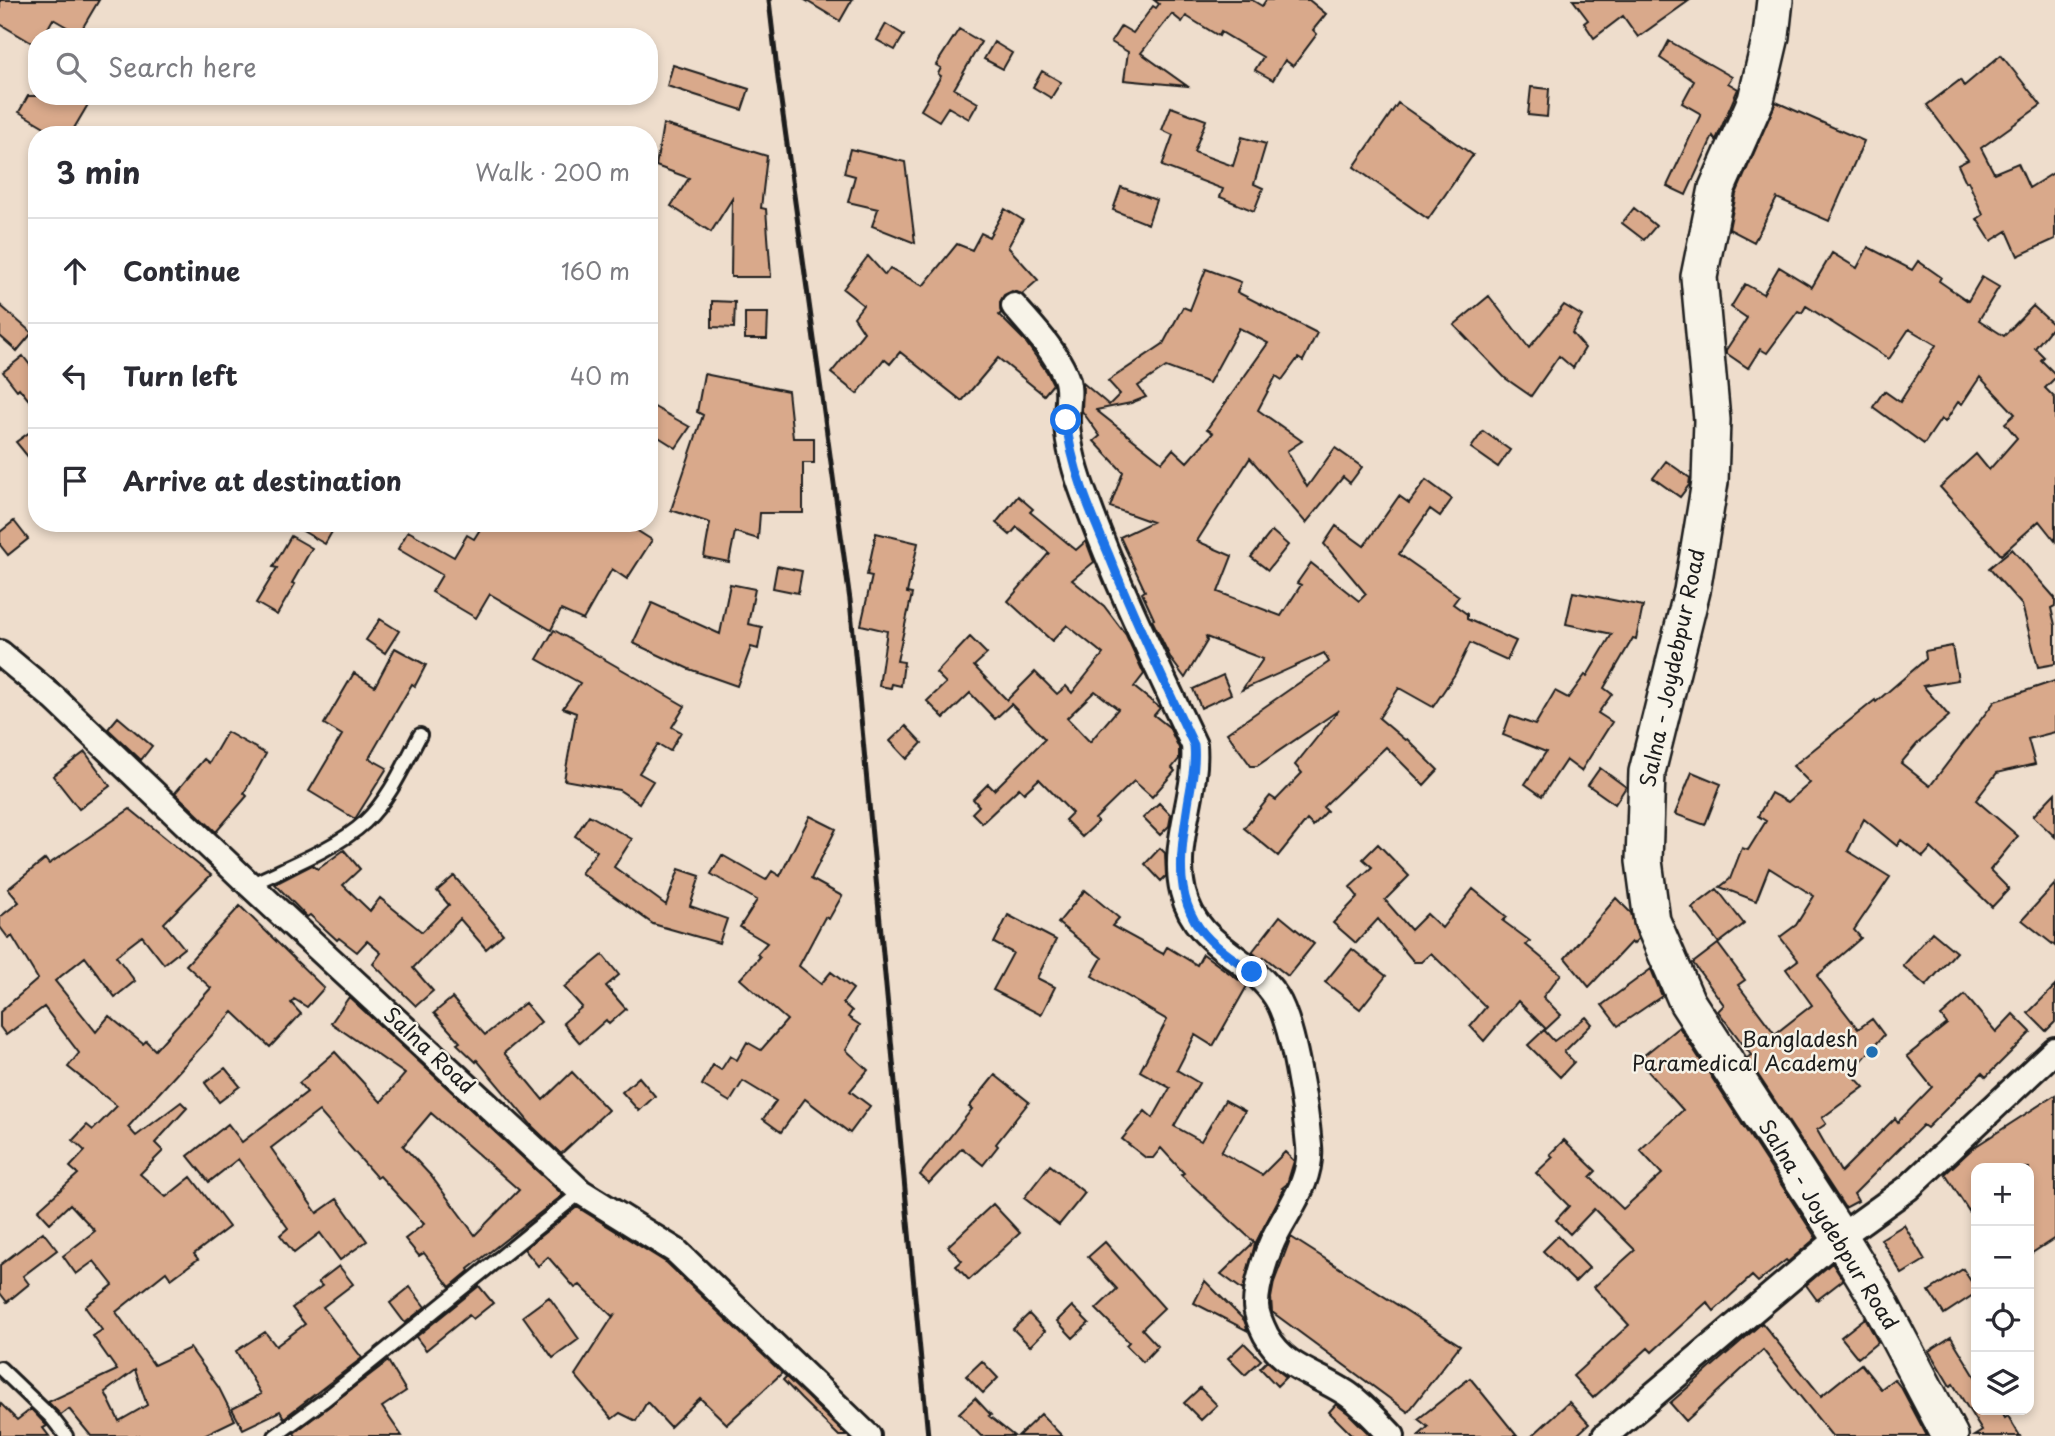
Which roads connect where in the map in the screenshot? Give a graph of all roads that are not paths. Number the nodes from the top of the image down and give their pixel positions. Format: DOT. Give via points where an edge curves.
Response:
graph roads {
  1 [pos="1776,0"];
  2 [pos="1014,306"];
  3 [pos="0,653"];
  4 [pos="420,735"];
  5 [pos="250,885"];
  6 [pos="2055,1049"];
  7 [pos="581,1192"];
  8 [pos="1840,1237"];
  9 [pos="0,1368"];
  10 [pos="66,1436"];
  11 [pos="275,1436"];
  12 [pos="868,1436"];
  13 [pos="1392,1436"];
  14 [pos="1605,1436"];
  15 [pos="1950,1436"];
  1 -- 8 [label="main road, Salna - Joydebpur Road" via="1756,100 1717,188 1699,277 1712,420 1710,482 1692,591 1647,772 1644,861 1652,921 1687,1002"];
  2 -- 13 [label="street" via="1066,377 1068,440 1087,503 1136,623 1194,745 1180,861 1190,913 1208,938 1276,996 1288,1025 1310,1149 1307,1176 1275,1236 1256,1307 1266,1334 1294,1366 1346,1393"];
  3 -- 5 [label="street, Salna Road" via="55,699"];
  4 -- 5 [label="lane" via="393,786 365,822"];
  5 -- 7 [label="street, Salna Road"];
  6 -- 8 [label="street" via="1908,1188"];
  7 -- 11 [label="lane"];
  7 -- 12 [label="street, Salna Road" via="676,1251"];
  8 -- 14 [label="street"];
  8 -- 15 [label="main road, Salna - Joydebpur Road"];
  9 -- 10 [label="lane"];
}
